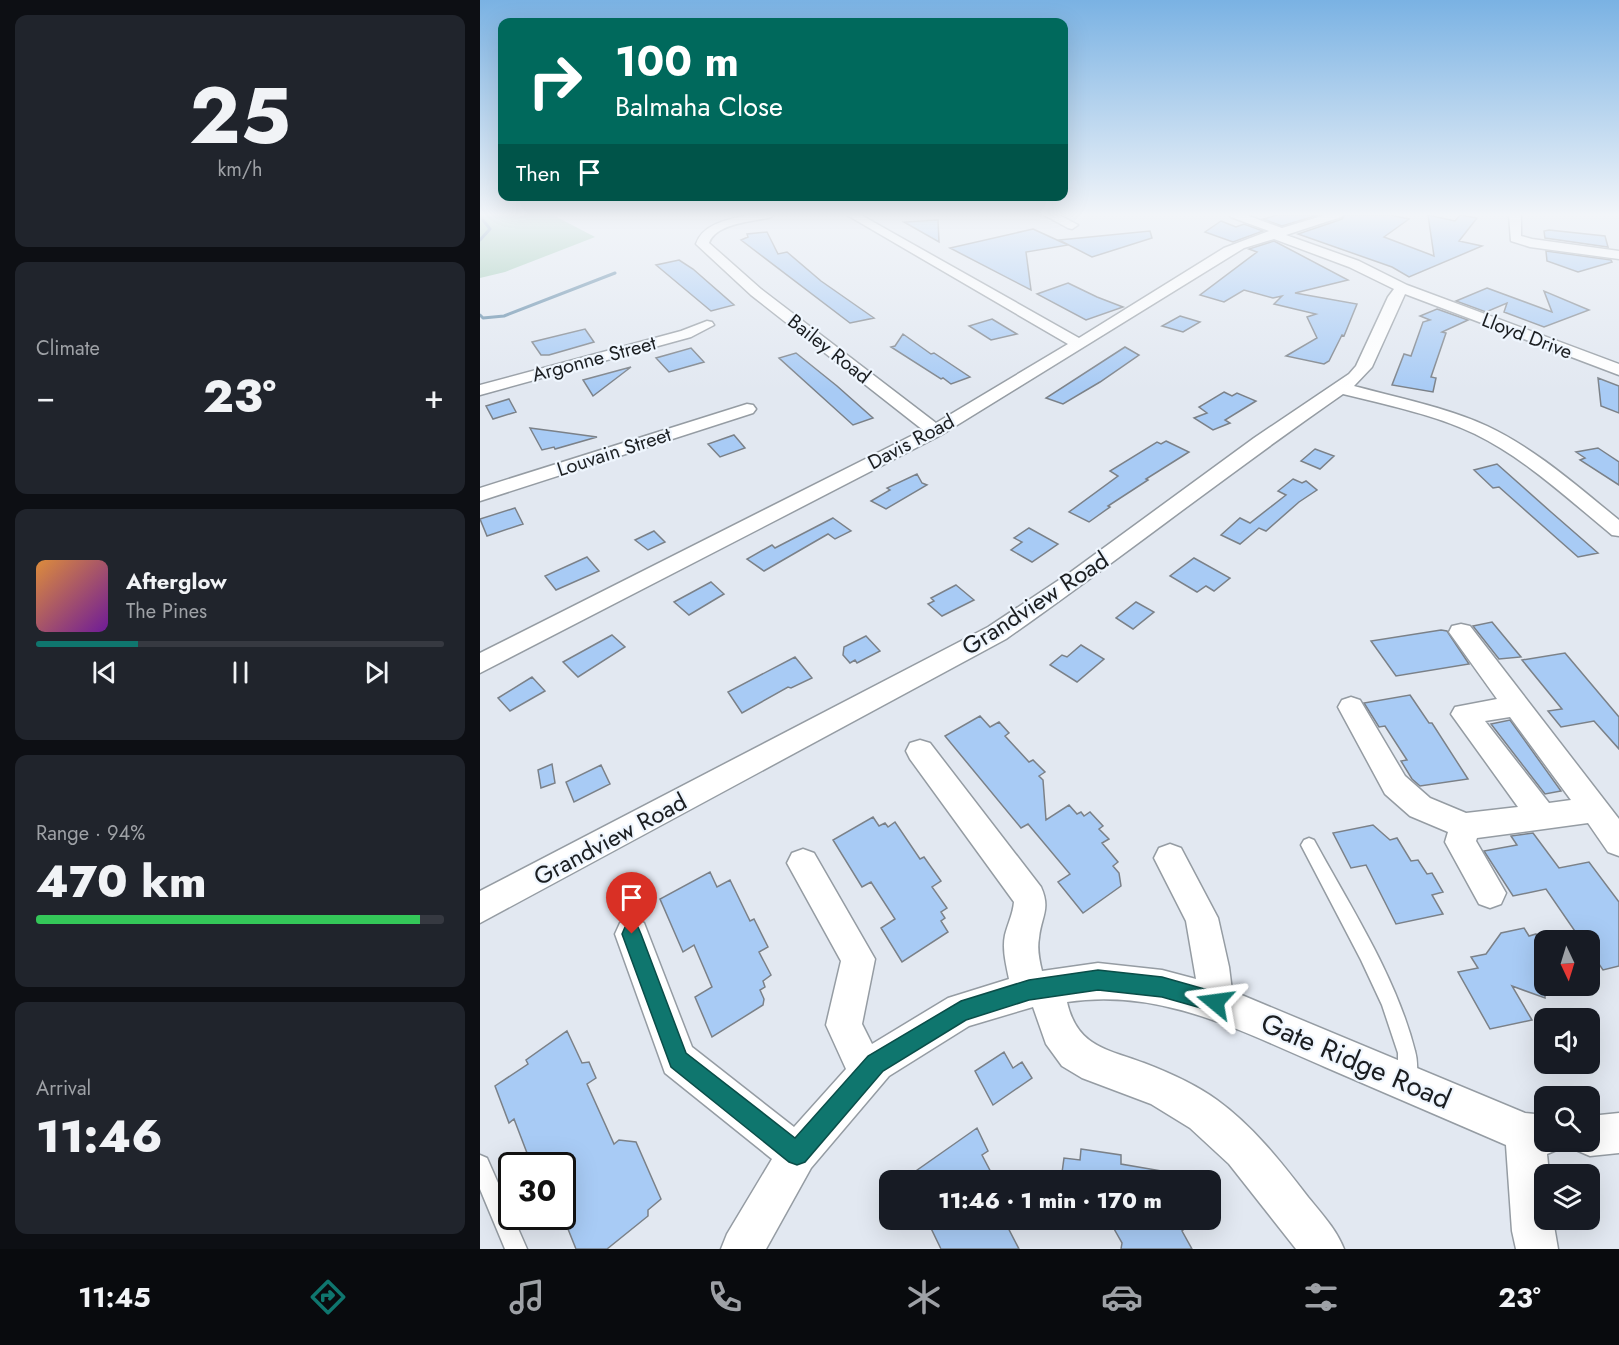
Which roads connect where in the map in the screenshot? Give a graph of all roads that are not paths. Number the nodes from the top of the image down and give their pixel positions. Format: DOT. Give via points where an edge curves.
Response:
graph roads {
  1 [pos="735,273"];
  2 [pos="955,273"];
  3 [pos="1191,273"];
  4 [pos="1373,273"];
  5 [pos="1402,288"];
  6 [pos="707,325"];
  7 [pos="1077,343"];
  8 [pos="1619,370"];
  9 [pos="1341,388"];
  10 [pos="480,390"];
  11 [pos="747,409"];
  12 [pos="935,431"];
  13 [pos="480,495"];
  14 [pos="1619,530"];
  15 [pos="1461,632"];
  16 [pos="480,664"];
  17 [pos="1516,706"];
  18 [pos="1352,707"];
  19 [pos="920,751"];
  20 [pos="1594,810"];
  21 [pos="1542,816"];
  22 [pos="1465,826"];
  23 [pos="1619,842"];
  24 [pos="1309,845"];
  25 [pos="1170,858"];
  26 [pos="803,863"];
  27 [pos="1490,892"];
  28 [pos="480,908"];
  29 [pos="632,934"];
  30 [pos="1038,989"];
  31 [pos="1215,1002"];
  32 [pos="867,1074"];
  33 [pos="1407,1082"];
  34 [pos="1619,1132"];
  35 [pos="1534,1134"];
  36 [pos="1600,1135"];
  37 [pos="1535,1152"];
  38 [pos="797,1154"];
  39 [pos="480,1165"];
  40 [pos="516,1249"];
  41 [pos="742,1249"];
  42 [pos="1323,1249"];
  43 [pos="1537,1249"];
  1 -- 12 [label="street, Bailey Road"];
  2 -- 7 [label="street"];
  3 -- 7 [label="street, Davis Road"];
  4 -- 5 [label="street"];
  5 -- 8 [label="street, Lloyd Drive"];
  5 -- 9 [label="street, Grandview Road" via="1364,368"];
  6 -- 10 [label="street, Argonne Street"];
  7 -- 12 [label="street, Davis Road"];
  9 -- 14 [label="street" via="1422,408 1497,438"];
  9 -- 28 [label="street, Grandview Road" via="997,633"];
  11 -- 13 [label="street, Louvain Street"];
  12 -- 16 [label="street, Davis Road"];
  15 -- 17 [label="street"];
  17 -- 20 [label="street"];
  17 -- 21 [label="street" via="1464,714"];
  18 -- 22 [label="street" via="1395,785 1420,807"];
  19 -- 30 [label="street" via="1030,898 1021,954"];
  20 -- 21 [label="street"];
  20 -- 23 [label="street"];
  21 -- 22 [label="street"];
  22 -- 27 [label="street" via="1460,842"];
  24 -- 33 [label="lane" via="1390,1003 1407,1053"];
  25 -- 31 [label="street" via="1202,918"];
  26 -- 32 [label="street" via="858,959 844,1025"];
  29 -- 38 [label="street" via="678,1060"];
  30 -- 31 [label="street, Gate Ridge Road" via="1098,980 1162,987"];
  30 -- 32 [label="street, Gate Ridge Road" via="961,1011 876,1063"];
  30 -- 42 [label="street" via="1066,1044 1076,1055 1090,1064 1179,1096 1212,1120 1241,1148"];
  31 -- 33 [label="street, Gate Ridge Road"];
  32 -- 38 [label="street, Gate Ridge Road"];
  33 -- 35 [label="street, Gate Ridge Road"];
  34 -- 36 [label="street"];
  37 -- 43 [label="street" via="1533,1231"];
  38 -- 41 [label="street, Gate Ridge Road"];
  39 -- 40 [label="lane"];
}
